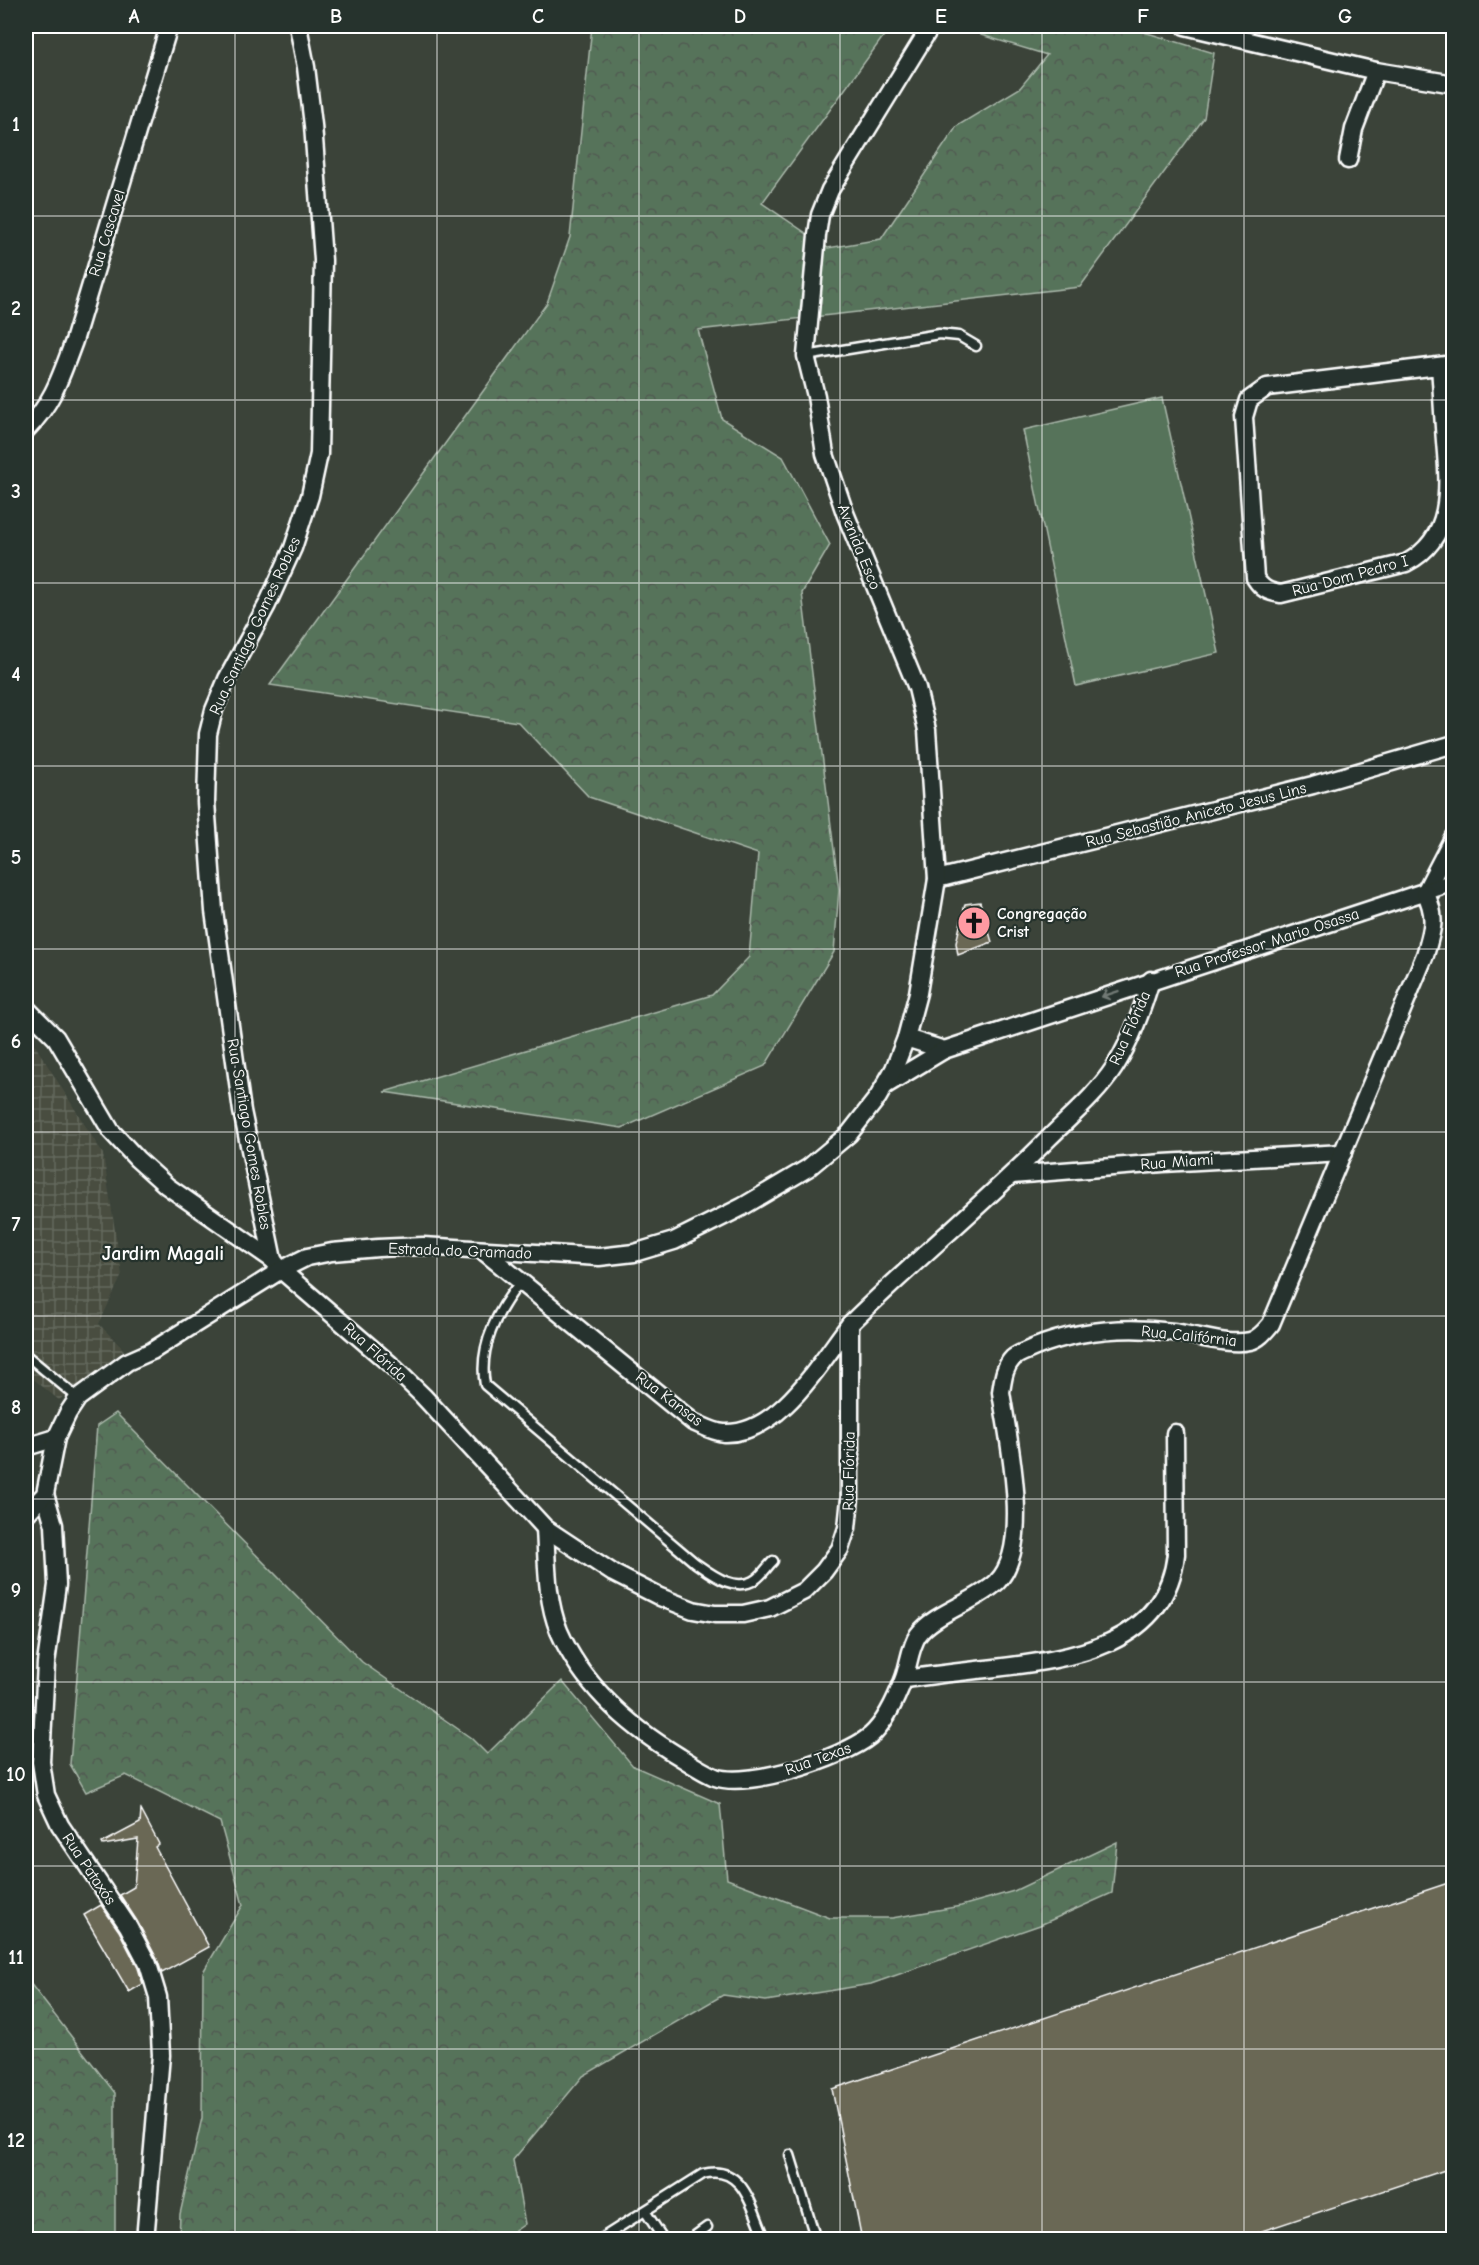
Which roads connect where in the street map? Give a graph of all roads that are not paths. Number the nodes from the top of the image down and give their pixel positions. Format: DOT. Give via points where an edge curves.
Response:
graph roads {
  1 [pos="169,26"];
  2 [pos="298,26"];
  3 [pos="931,26"];
  4 [pos="1185,26"];
  5 [pos="1376,72"];
  6 [pos="1454,84"];
  7 [pos="1348,160"];
  8 [pos="976,346"];
  9 [pos="806,356"];
  10 [pos="1447,365"];
  11 [pos="26,430"];
  12 [pos="1450,452"];
  13 [pos="1454,744"];
  14 [pos="1454,836"];
  15 [pos="937,879"];
  16 [pos="1454,882"];
  17 [pos="1425,892"];
  18 [pos="1151,980"];
  19 [pos="26,1008"];
  20 [pos="906,1038"];
  21 [pos="944,1050"];
  22 [pos="884,1086"];
  23 [pos="1343,1153"];
  24 [pos="1012,1175"];
  25 [pos="482,1250"];
  26 [pos="277,1265"];
  27 [pos="521,1281"];
  28 [pos="850,1324"];
  29 [pos="26,1355"];
  30 [pos="78,1398"];
  31 [pos="1175,1433"];
  32 [pos="56,1438"];
  33 [pos="26,1448"];
  34 [pos="45,1494"];
  35 [pos="26,1514"];
  36 [pos="545,1528"];
  37 [pos="773,1561"];
  38 [pos="904,1679"];
  39 [pos="790,2155"];
  40 [pos="645,2211"];
  41 [pos="707,2227"];
  42 [pos="145,2240"];
  43 [pos="599,2240"];
  44 [pos="664,2240"];
  45 [pos="689,2240"];
  46 [pos="766,2240"];
  47 [pos="816,2240"];
  1 -- 11 [label="street, Rua Cascavel" via="74,341 55,391"];
  2 -- 26 [label="street, Rua Santiago Gomes Robles" via="314,125 323,260 319,454 293,548 214,710 208,734 206,802 213,911 242,1111"];
  3 -- 9 [label="street, Avenida Esco" via="830,190 820,215"];
  4 -- 5 [label="street"];
  5 -- 6 [label="street"];
  5 -- 7 [label="street" via="1354,129"];
  8 -- 9 [label="lane" via="959,336 939,334"];
  9 -- 15 [label="street, Avenida Esco" via="825,454 844,513 916,688 927,730"];
  10 -- 12 [label="street, Rua Dom Pedro I"];
  10 -- 12 [label="street, Rua Dom Pedro I" via="1267,387 1250,400 1244,417 1255,578 1261,587 1281,594 1406,563 1421,555 1444,515"];
  13 -- 15 [label="street, Rua Sebastião Aniceto Jesus Lins" via="1313,785"];
  14 -- 17 [label="street"];
  15 -- 20 [label="street, Avenida Esco" via="918,993"];
  16 -- 17 [label="street, Rua Professor Mario Osassa"];
  17 -- 18 [label="street, Rua Professor Mario Osassa"];
  17 -- 23 [label="street, Rua Califórnia" via="1432,907 1432,933"];
  18 -- 21 [label="street, Rua Professor Mario Osassa, one-way"];
  18 -- 24 [label="street, Rua Flórida" via="1130,1038 1114,1068"];
  19 -- 26 [label="street" via="56,1038 111,1131 136,1159"];
  20 -- 21 [label="street"];
  20 -- 22 [label="street, Avenida Esco"];
  21 -- 22 [label="street, Rua Professor Mario Osassa"];
  22 -- 25 [label="street, Estrada do Gramado" via="849,1134 808,1168 674,1241 634,1253 599,1257"];
  23 -- 24 [label="street, Rua Miami"];
  23 -- 38 [label="street, Rua Califórnia" via="1271,1324 1260,1336 1235,1342 1171,1332 1110,1329 1057,1339 1012,1359 1003,1377 1002,1392 1016,1510 1017,1534 1011,1559 998,1581 919,1633"];
  24 -- 28 [label="street, Rua Flórida"];
  25 -- 26 [label="street, Estrada do Gramado" via="423,1246 343,1251"];
  25 -- 27 [label="street, Rua Kansas"];
  26 -- 30 [label="street, Estrada do Gramado" via="152,1351 126,1362"];
  26 -- 36 [label="street, Rua Flórida" via="423,1396"];
  27 -- 28 [label="street, Rua Kansas" via="693,1422 724,1433 742,1431 776,1414 796,1395"];
  27 -- 37 [label="lane" via="492,1326 482,1368 485,1385 694,1562 722,1581 755,1581"];
  28 -- 36 [label="street, Rua Flórida" via="847,1528 840,1549 804,1591 771,1608 743,1614 693,1610 613,1573"];
  29 -- 30 [label="lane"];
  30 -- 32 [label="street"];
  31 -- 38 [label="street" via="1174,1572 1163,1597 1147,1616 1121,1638 1082,1654"];
  32 -- 33 [label="street"];
  32 -- 34 [label="street"];
  34 -- 35 [label="street"];
  34 -- 42 [label="street, Rua Pataxós" via="54,1525 57,1585 45,1685 41,1762 46,1795 60,1825 128,1926 148,1964 158,1997 161,2055"];
  36 -- 38 [label="street, Rua Texas" via="548,1590 559,1630 581,1669 605,1700 648,1737 716,1777 737,1780 779,1773 856,1746 872,1734 886,1715"];
  39 -- 47 [label="lane"];
  40 -- 43 [label="lane"];
  40 -- 44 [label="lane"];
  40 -- 46 [label="lane" via="704,2174 724,2172 741,2184"];
  41 -- 45 [label="lane"];
}
